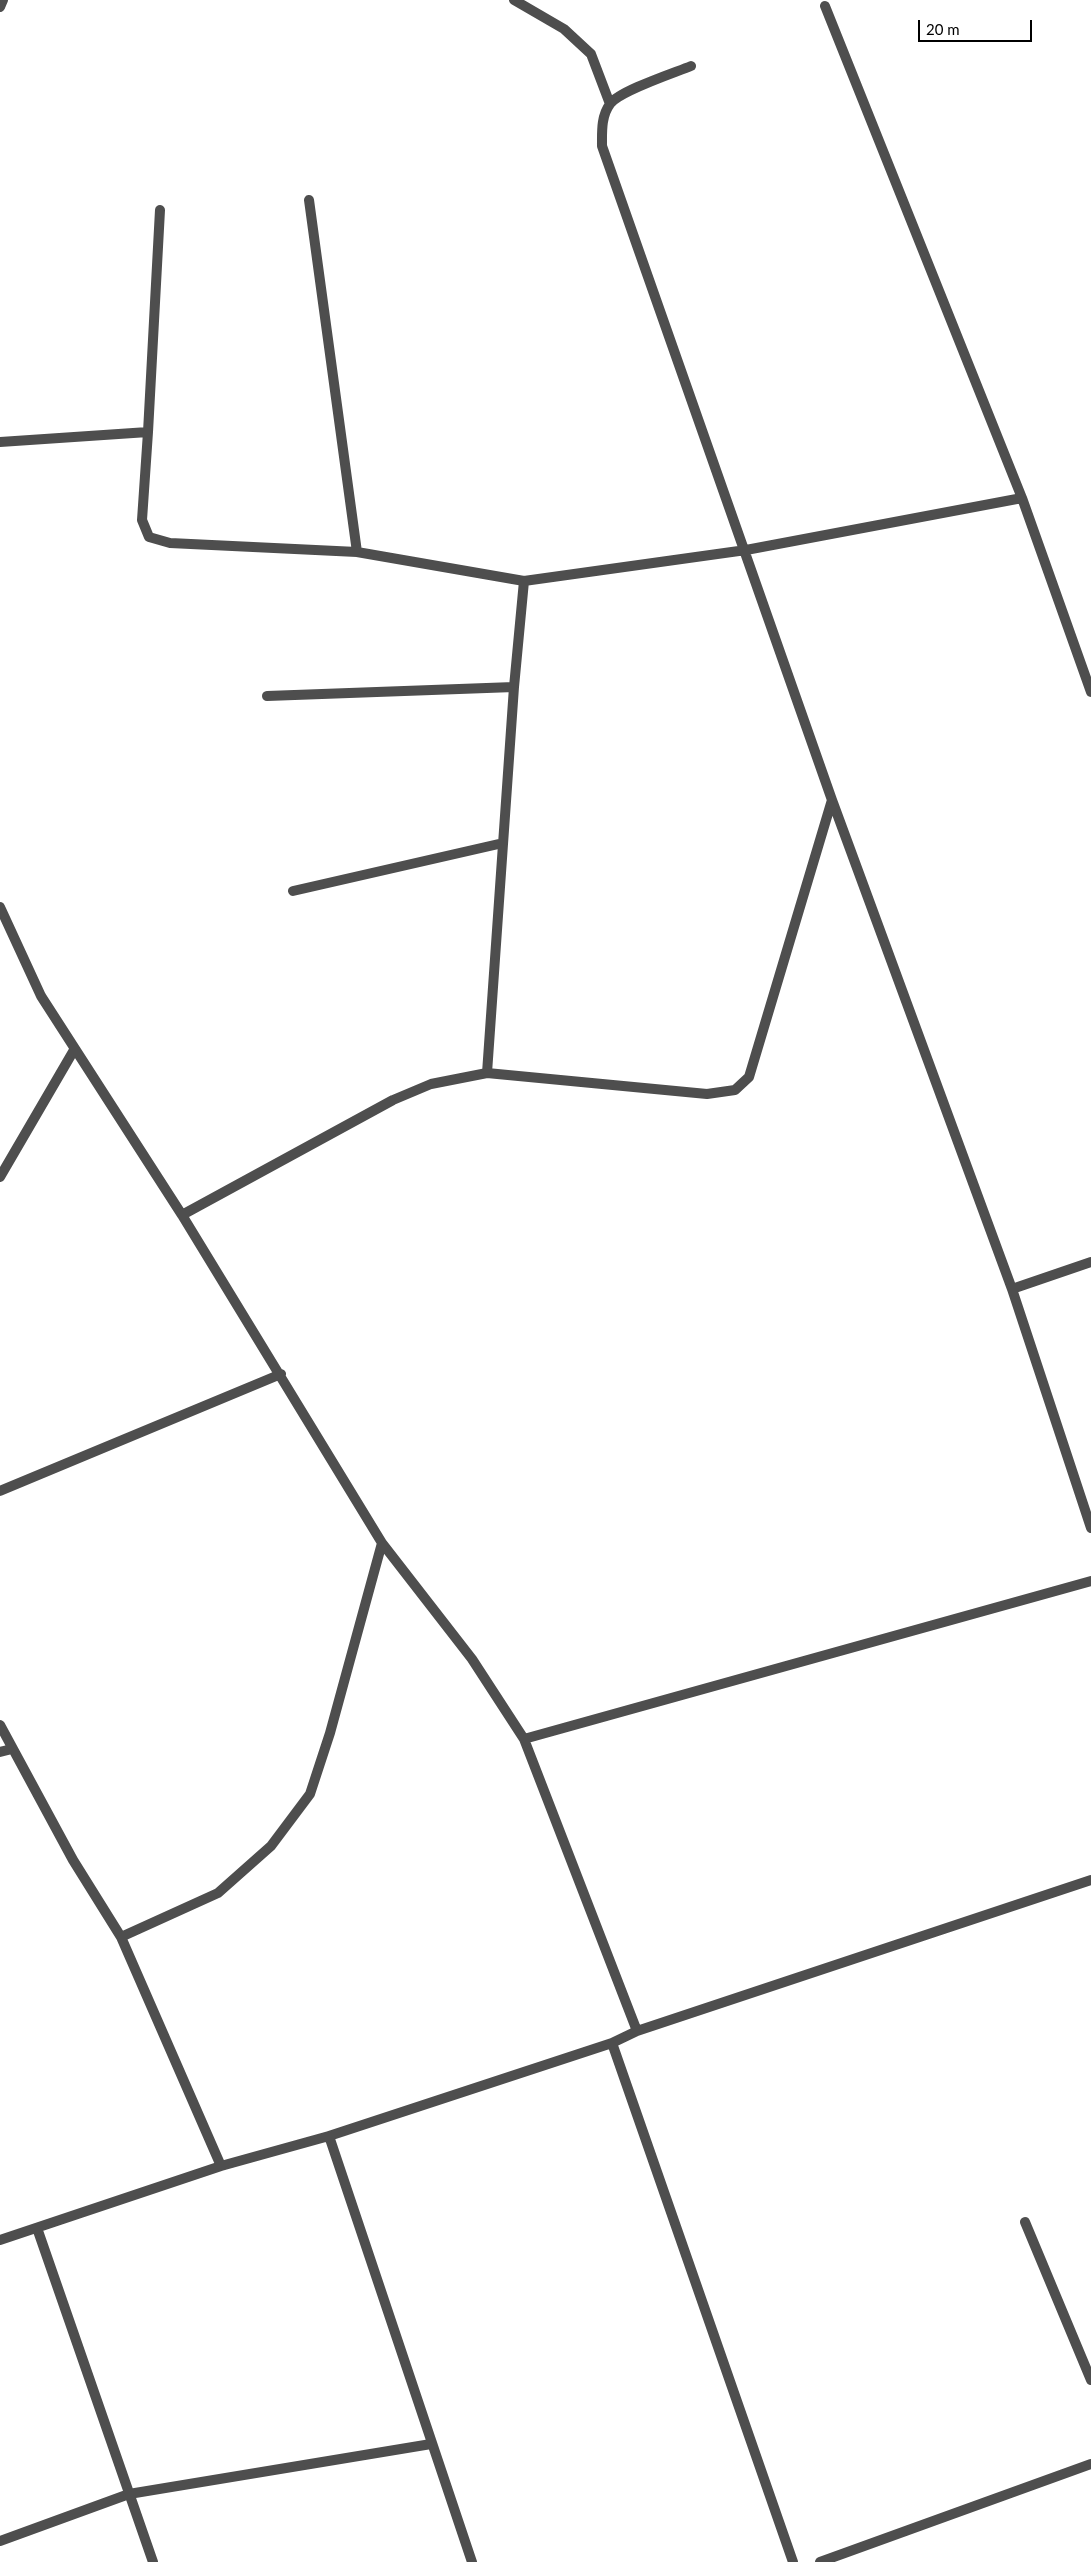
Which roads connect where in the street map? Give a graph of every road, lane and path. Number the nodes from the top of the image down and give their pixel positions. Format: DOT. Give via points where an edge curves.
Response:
graph roads {
  1 [pos="3,0"];
  2 [pos="514,0"];
  3 [pos="825,6"];
  4 [pos="0,7"];
  5 [pos="691,66"];
  6 [pos="610,104"];
  7 [pos="309,200"];
  8 [pos="160,210"];
  9 [pos="148,432"];
  10 [pos="0,442"];
  11 [pos="1022,498"];
  12 [pos="746,550"];
  13 [pos="357,552"];
  14 [pos="524,581"];
  15 [pos="514,687"];
  16 [pos="1091,692"];
  17 [pos="267,696"];
  18 [pos="832,800"];
  19 [pos="503,843"];
  20 [pos="293,891"];
  21 [pos="0,907"];
  22 [pos="74,1050"];
  23 [pos="488,1073"];
  24 [pos="0,1177"];
  25 [pos="182,1215"];
  26 [pos="1091,1262"];
  27 [pos="1012,1289"];
  28 [pos="280,1374"];
  29 [pos="0,1491"];
  30 [pos="1091,1528"];
  31 [pos="382,1544"];
  32 [pos="1091,1581"];
  33 [pos="0,1725"];
  34 [pos="524,1739"];
  35 [pos="12,1749"];
  36 [pos="0,1752"];
  37 [pos="1091,1880"];
  38 [pos="121,1937"];
  39 [pos="637,2031"];
  40 [pos="612,2043"];
  41 [pos="329,2136"];
  42 [pos="221,2166"];
  43 [pos="1025,2222"];
  44 [pos="37,2228"];
  45 [pos="0,2240"];
  46 [pos="1091,2380"];
  47 [pos="431,2444"];
  48 [pos="1091,2464"];
  49 [pos="129,2494"];
  50 [pos="0,2541"];
  51 [pos="154,2562"];
  52 [pos="472,2562"];
  53 [pos="793,2562"];
  54 [pos="820,2562"];
  1 -- 4 [label="street"];
  2 -- 6 [label="street" via="564,29 591,54"];
  3 -- 11 [label="street"];
  5 -- 6 [label="street" via="626,93"];
  6 -- 12 [label="street" via="602,124 602,146"];
  7 -- 13 [label="street"];
  8 -- 9 [label="street"];
  9 -- 10 [label="street"];
  9 -- 13 [label="street" via="142,520 149,537 170,544"];
  11 -- 12 [label="street"];
  11 -- 16 [label="street"];
  12 -- 14 [label="street"];
  12 -- 18 [label="street"];
  13 -- 14 [label="street"];
  14 -- 15 [label="street"];
  15 -- 17 [label="street"];
  15 -- 19 [label="street"];
  18 -- 23 [label="street" via="749,1077 735,1090 708,1094"];
  18 -- 27 [label="street"];
  19 -- 20 [label="street"];
  19 -- 23 [label="street"];
  21 -- 22 [label="street" via="40,996"];
  22 -- 24 [label="street"];
  22 -- 25 [label="street"];
  23 -- 25 [label="street" via="431,1084 393,1100"];
  25 -- 28 [label="street"];
  26 -- 27 [label="street"];
  27 -- 30 [label="street"];
  28 -- 29 [label="street"];
  28 -- 31 [label="street"];
  31 -- 34 [label="street" via="472,1658"];
  31 -- 38 [label="street" via="310,1794 270,1846 218,1893"];
  32 -- 34 [label="street"];
  33 -- 35 [label="street"];
  34 -- 39 [label="street"];
  35 -- 36 [label="street"];
  35 -- 38 [label="street" via="73,1860"];
  37 -- 39 [label="street"];
  38 -- 42 [label="street"];
  39 -- 40 [label="street"];
  40 -- 41 [label="street"];
  40 -- 53 [label="street"];
  41 -- 42 [label="street"];
  41 -- 47 [label="street"];
  42 -- 44 [label="street"];
  43 -- 46 [label="street"];
  44 -- 45 [label="street"];
  44 -- 49 [label="street"];
  47 -- 49 [label="street"];
  47 -- 52 [label="street"];
  48 -- 54 [label="street"];
  49 -- 50 [label="street"];
  49 -- 51 [label="street"];
}
